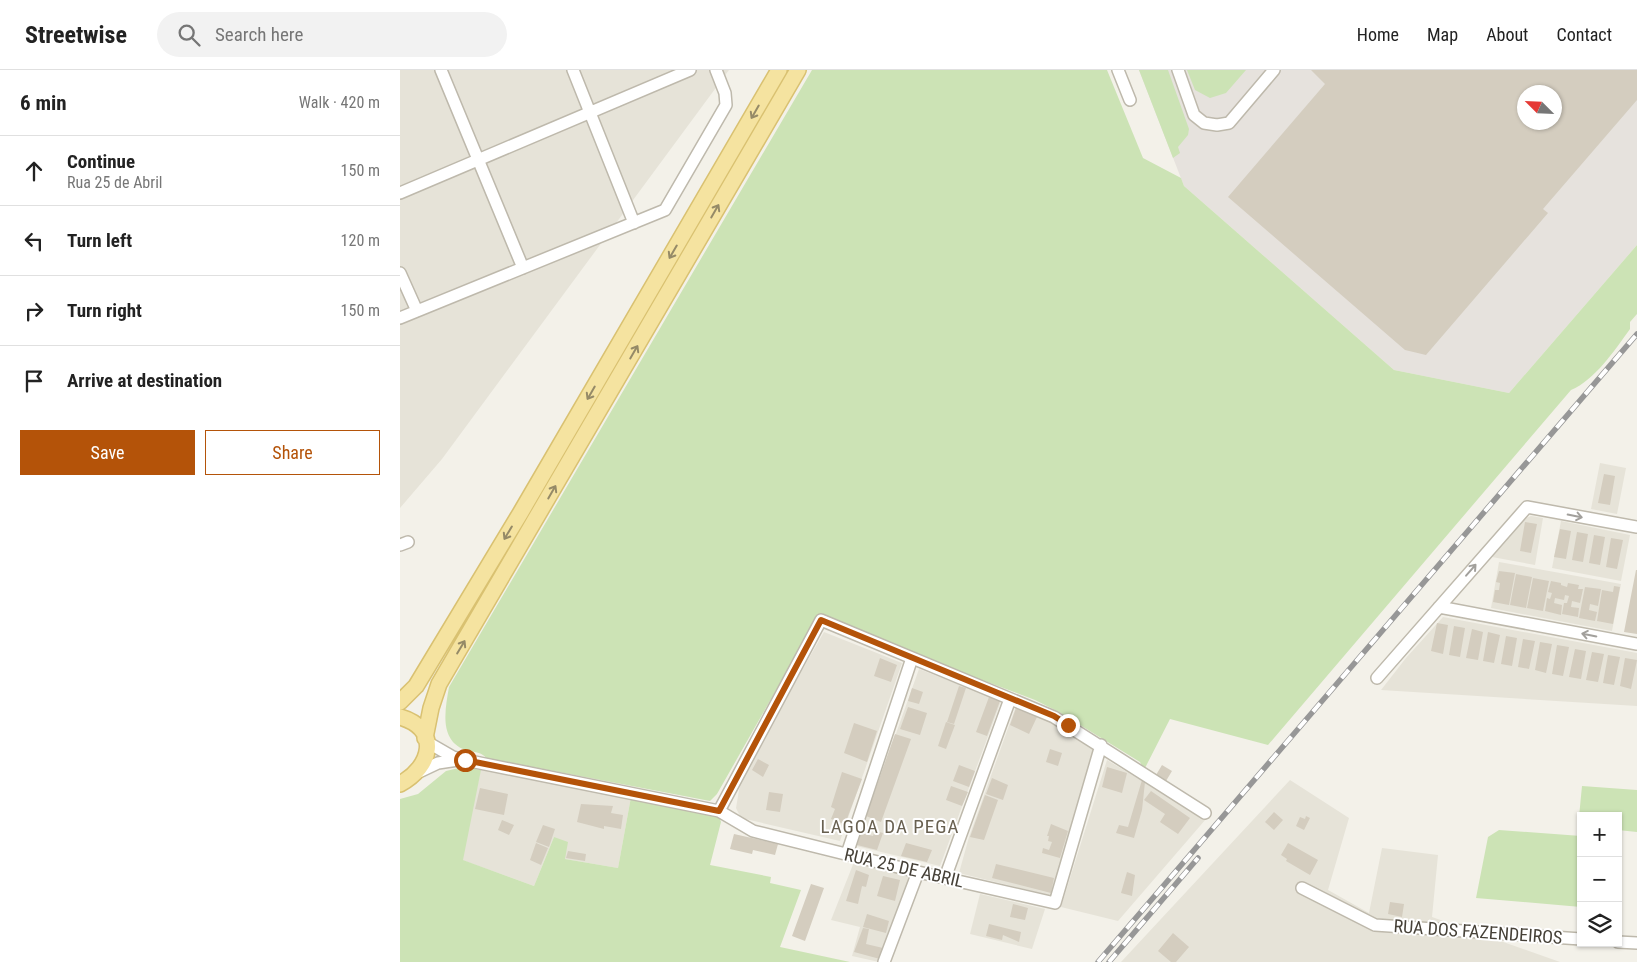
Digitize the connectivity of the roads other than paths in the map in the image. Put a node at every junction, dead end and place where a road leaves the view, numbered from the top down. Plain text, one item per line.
1 (441, 70) edge
2 (573, 70) edge
3 (690, 70) edge
4 (716, 70) edge
5 (779, 70) edge
6 (798, 70) edge
7 (1118, 70) edge
8 (1178, 70) edge
9 (1274, 70) edge
10 (1130, 100) dead end
11 (591, 113) junction
12 (480, 160) junction
13 (400, 193) edge
14 (634, 223) junction
15 (523, 268) junction
16 (400, 273) edge
17 (417, 312) junction
18 (400, 318) edge
19 (1637, 527) edge
20 (1439, 607) junction
21 (1637, 644) edge
22 (912, 658) junction
23 (1377, 678) dead end
24 (1010, 699) junction
25 (400, 702) edge
26 (400, 717) edge
27 (426, 740) junction
28 (1101, 745) junction
29 (465, 760) junction
30 (407, 779) edge
31 (719, 811) junction
32 (1205, 813) dead end
33 (846, 854) junction
34 (918, 872) junction
35 (945, 878) junction
36 (1302, 888) dead end
37 (1577, 939) edge
38 (1622, 942) edge
39 (1637, 943) edge
40 (884, 962) edge

1 - 12 street
2 - 11 street
3 - 11 street
4 - 14 street
5 -> 25 main road
27 -> 6 main road
7 - 10 street
8 - 9 street
11 - 12 street
11 - 14 street
12 - 13 street
12 - 15 street
14 - 15 street
15 - 17 street
16 - 17 street
17 - 18 street
20 -> 19 street
21 -> 20 street
20 - 23 street
22 - 24 street
22 - 31 street
22 - 33 street
24 - 28 street
24 - 35 street
26 - 27 main road
27 - 29 street
27 - 30 main road
28 - 32 street
28 - 35 street, RUA 25 DE ABRIL
29 - 30 street
29 - 31 street, RUA 25 DE ABRIL
31 - 33 street, RUA 25 DE ABRIL
33 - 34 street, RUA 25 DE ABRIL
34 - 35 street, RUA 25 DE ABRIL
34 - 40 street
36 - 37 street, RUA DOS FAZENDEIROS
38 - 39 street

